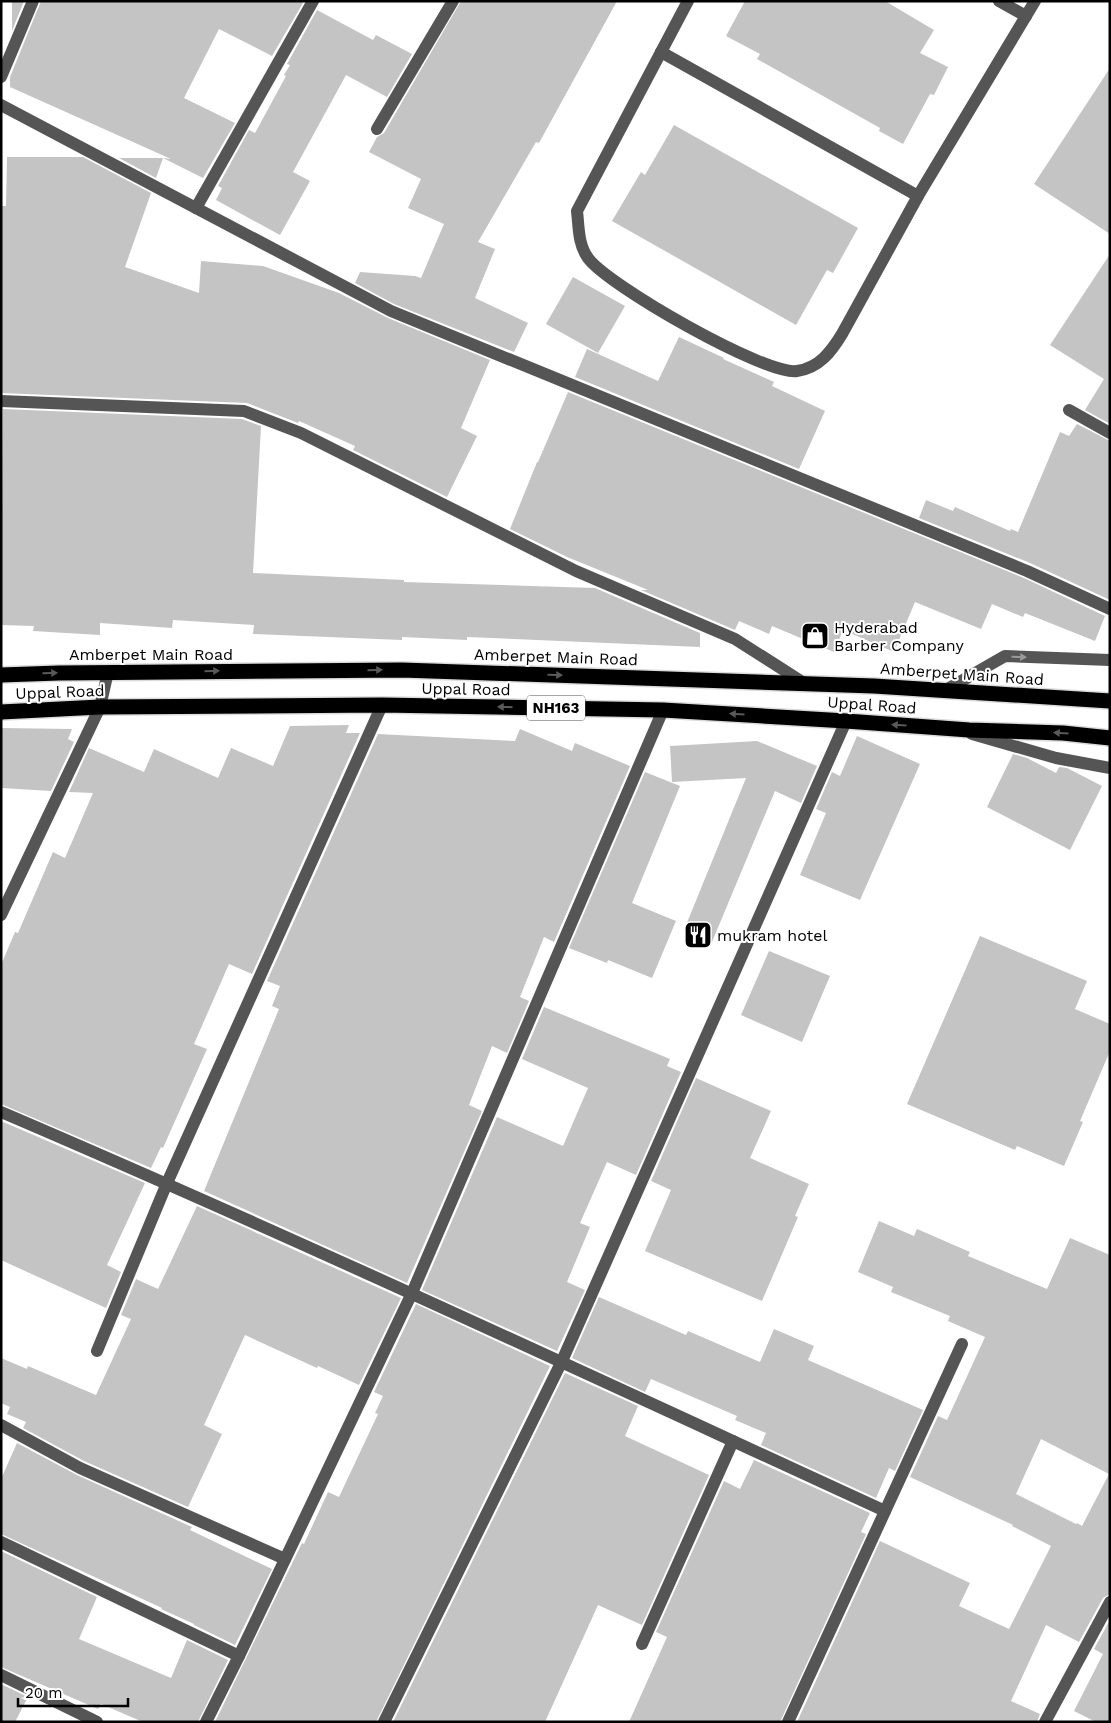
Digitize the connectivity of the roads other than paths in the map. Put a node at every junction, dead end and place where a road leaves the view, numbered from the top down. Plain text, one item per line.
1 (33, 1) edge
2 (313, 1) edge
3 (453, 1) edge
4 (688, 1) edge
5 (999, 1) edge
6 (1036, 1) edge
7 (1026, 16) junction
8 (661, 52) junction
9 (1, 77) edge
10 (1, 105) edge
11 (377, 128) dead end
12 (918, 196) junction
13 (196, 208) junction
14 (1, 401) edge
15 (1069, 410) dead end
16 (1110, 433) edge
17 (1110, 609) edge
18 (1110, 660) edge
19 (108, 672) junction
20 (1, 674) edge
21 (804, 684) junction
22 (944, 690) junction
23 (1110, 701) edge
24 (382, 705) junction
25 (100, 707) junction
26 (662, 710) junction
27 (1, 712) edge
28 (846, 720) junction
29 (956, 729) junction
30 (1110, 738) edge
31 (1110, 768) edge
32 (1, 915) edge
33 (1, 1112) edge
34 (167, 1183) junction
35 (412, 1293) junction
36 (962, 1344) dead end
37 (97, 1351) dead end
38 (562, 1361) junction
39 (1, 1425) edge
40 (733, 1442) junction
41 (885, 1511) junction
42 (1, 1542) edge
43 (285, 1559) junction
44 (1110, 1602) edge
45 (642, 1644) dead end
46 (239, 1656) junction
47 (1, 1675) edge
48 (97, 1722) edge
49 (206, 1722) edge
50 (384, 1722) edge
51 (788, 1722) edge
52 (1045, 1722) edge

1 - 9 street
2 - 13 street
3 - 11 street
4 - 8 street
5 - 7 street
6 - 7 street
7 - 12 street
8 - 12 street
8 - 12 street
10 - 13 street
13 - 17 street
14 - 21 street
15 - 16 street
22 -> 18 street
20 -> 19 highway, Amberpet Main Road / NH163
19 -> 21 highway, Amberpet Main Road / NH163
19 - 25 street
21 - 22 highway, Amberpet Main Road / NH163
22 - 23 highway, Amberpet Main Road / NH163
24 - 25 highway, Uppal Road / NH163
26 -> 24 highway, Uppal Road / NH163
24 - 34 street
25 - 27 highway, Uppal Road / NH163
25 - 32 street
28 -> 26 highway, Uppal Road / NH163
26 - 35 street
29 -> 28 highway, Uppal Road / NH163
28 - 38 street
30 -> 29 highway, Uppal Road / NH163
29 - 31 street
33 - 34 street
34 - 35 street
34 - 37 street
35 - 38 street
35 - 43 street
36 - 41 street
38 - 40 street
38 - 50 street
39 - 43 street
40 - 41 street
40 - 45 street
41 - 51 street
42 - 46 street
43 - 46 street
44 - 52 street
46 - 49 street
47 - 48 street

